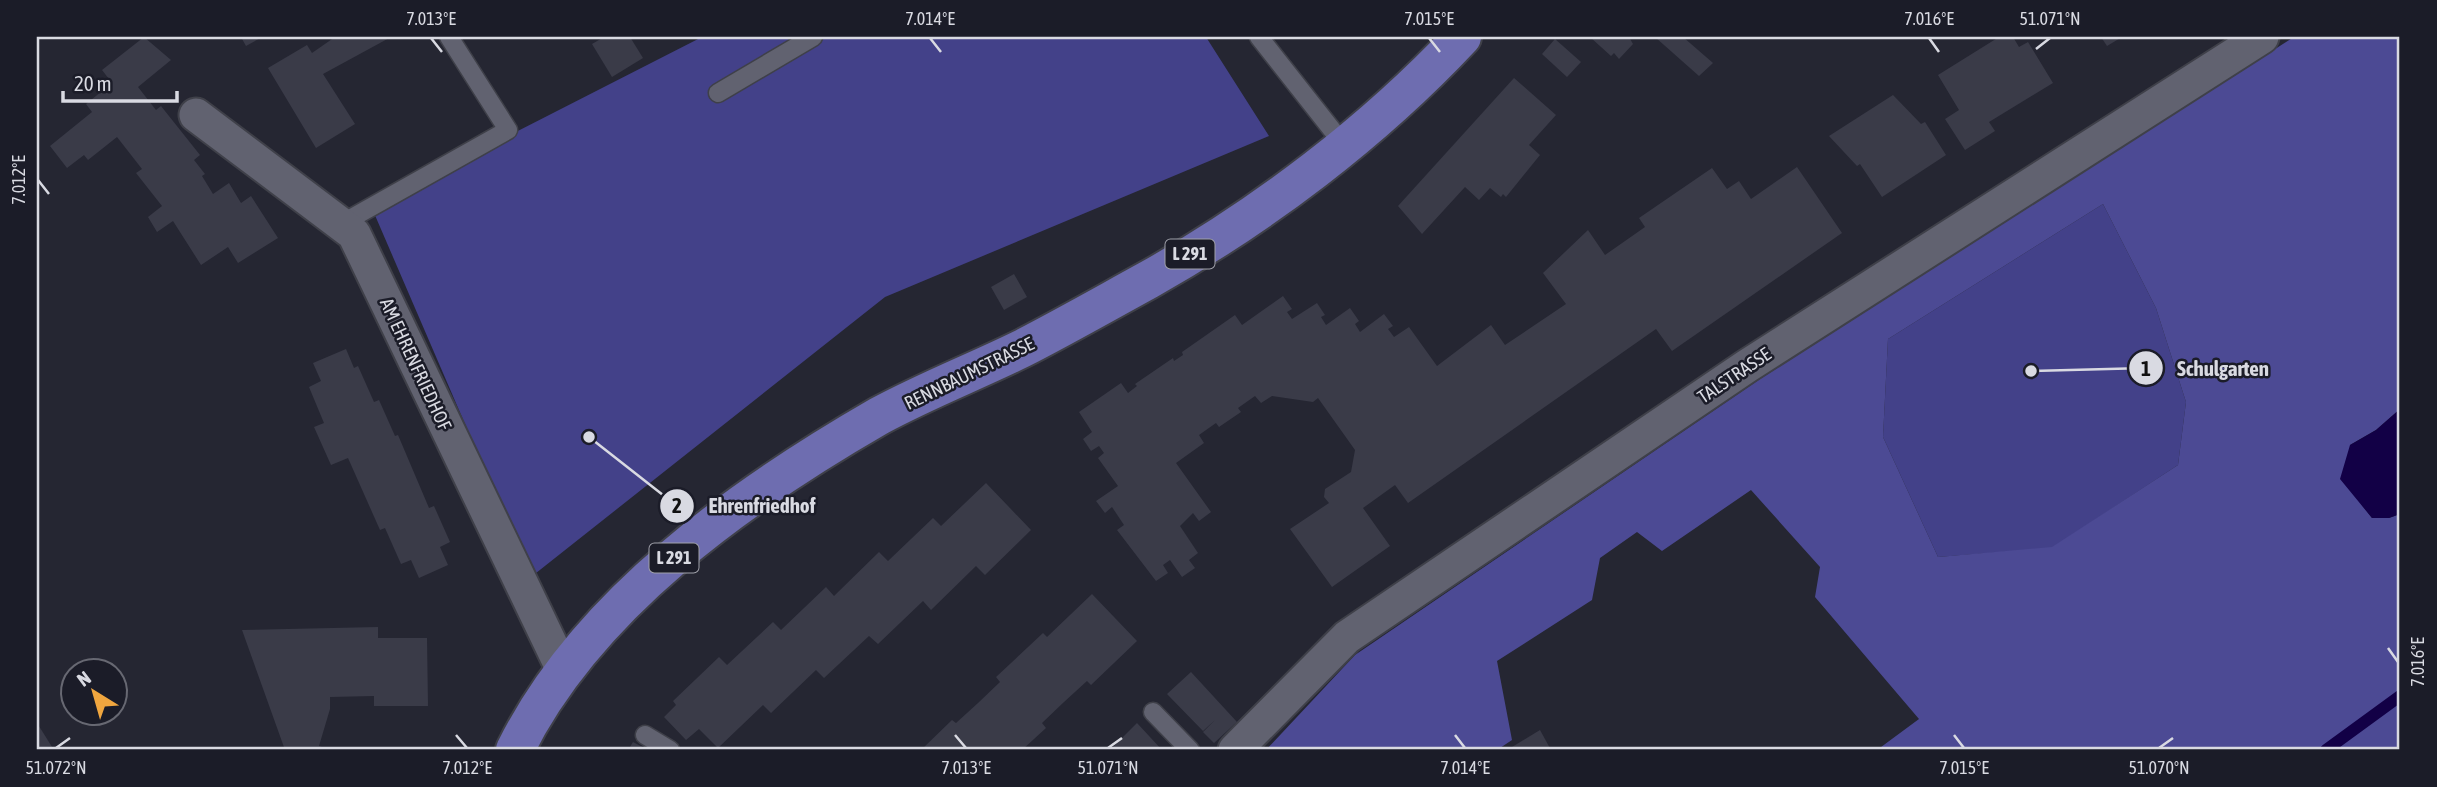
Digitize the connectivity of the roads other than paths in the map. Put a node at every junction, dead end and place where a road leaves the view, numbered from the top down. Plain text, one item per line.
1 (449, 37) edge
2 (813, 37) edge
3 (1259, 37) edge
4 (1462, 37) edge
5 (2262, 37) edge
6 (718, 93) dead end
7 (196, 116) dead end
8 (1344, 145) junction
9 (341, 225) junction
10 (564, 672) junction
11 (1153, 712) dead end
12 (645, 735) dead end
13 (515, 750) edge
14 (670, 750) edge
15 (1190, 750) edge
16 (1235, 750) edge

1 - 9 lane
2 - 6 lane
3 - 8 lane
4 - 8 main road, RENNBAUMSTRASSE / L 291
5 - 16 street, TALSTRASSE
7 - 9 street, AM EHRENFRIEDHOF
8 - 10 main road, RENNBAUMSTRASSE / L 291
9 - 10 street, AM EHRENFRIEDHOF
10 - 13 main road, RENNBAUMSTRASSE / L 291
11 - 15 lane
12 - 14 lane

